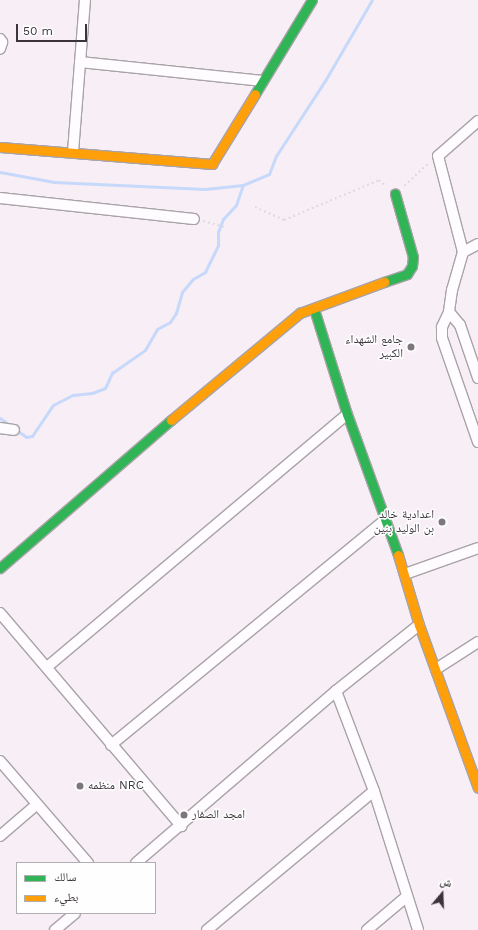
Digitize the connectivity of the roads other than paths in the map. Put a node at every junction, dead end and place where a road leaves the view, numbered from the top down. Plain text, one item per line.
1 (85, 0) edge
2 (312, 0) edge
3 (0, 39) edge
4 (0, 49) edge
5 (80, 62) junction
6 (263, 81) junction
7 (478, 121) edge
8 (0, 147) edge
9 (73, 152) junction
10 (395, 194) road end
11 (0, 198) edge
12 (194, 219) dead end
13 (478, 244) edge
14 (463, 252) junction
15 (314, 309) junction
16 (449, 312) junction
17 (478, 378) edge
18 (347, 414) junction
19 (0, 428) edge
20 (14, 430) dead end
21 (478, 442) edge
22 (386, 519) junction
23 (478, 548) edge
24 (0, 568) edge
25 (405, 574) junction
26 (0, 613) edge
27 (419, 625) junction
28 (478, 642) edge
29 (47, 667) junction
30 (436, 669) junction
31 (336, 690) junction
32 (111, 746) junction
33 (0, 761) edge
34 (478, 788) edge
35 (374, 791) junction
36 (36, 804) junction
37 (181, 826) junction
38 (0, 836) edge
39 (87, 862) edge
40 (137, 862) edge
41 (406, 897) junction
42 (74, 914) edge
43 (55, 930) edge
44 (208, 930) edge
45 (368, 930) edge
46 (418, 930) edge

1 - 5 street
2 - 6 street
3 - 4 street
5 - 6 street
5 - 9 street
6 - 9 street
7 - 14 street
8 - 9 street
10 - 15 street
11 - 12 street
13 - 14 street
14 - 16 street
15 - 18 street
15 - 24 street
16 - 17 street
16 - 21 street
18 - 22 street
18 - 29 street
19 - 20 street
22 - 25 street
22 - 32 street
23 - 25 street
25 - 27 street
26 - 29 street
27 - 30 street
27 - 31 street
28 - 30 street
29 - 32 street
30 - 34 street
31 - 35 street
31 - 37 street
32 - 37 street
33 - 36 street
35 - 41 street
35 - 44 street
36 - 38 street
36 - 39 street
37 - 40 street
41 - 45 street
41 - 46 street
42 - 43 street

